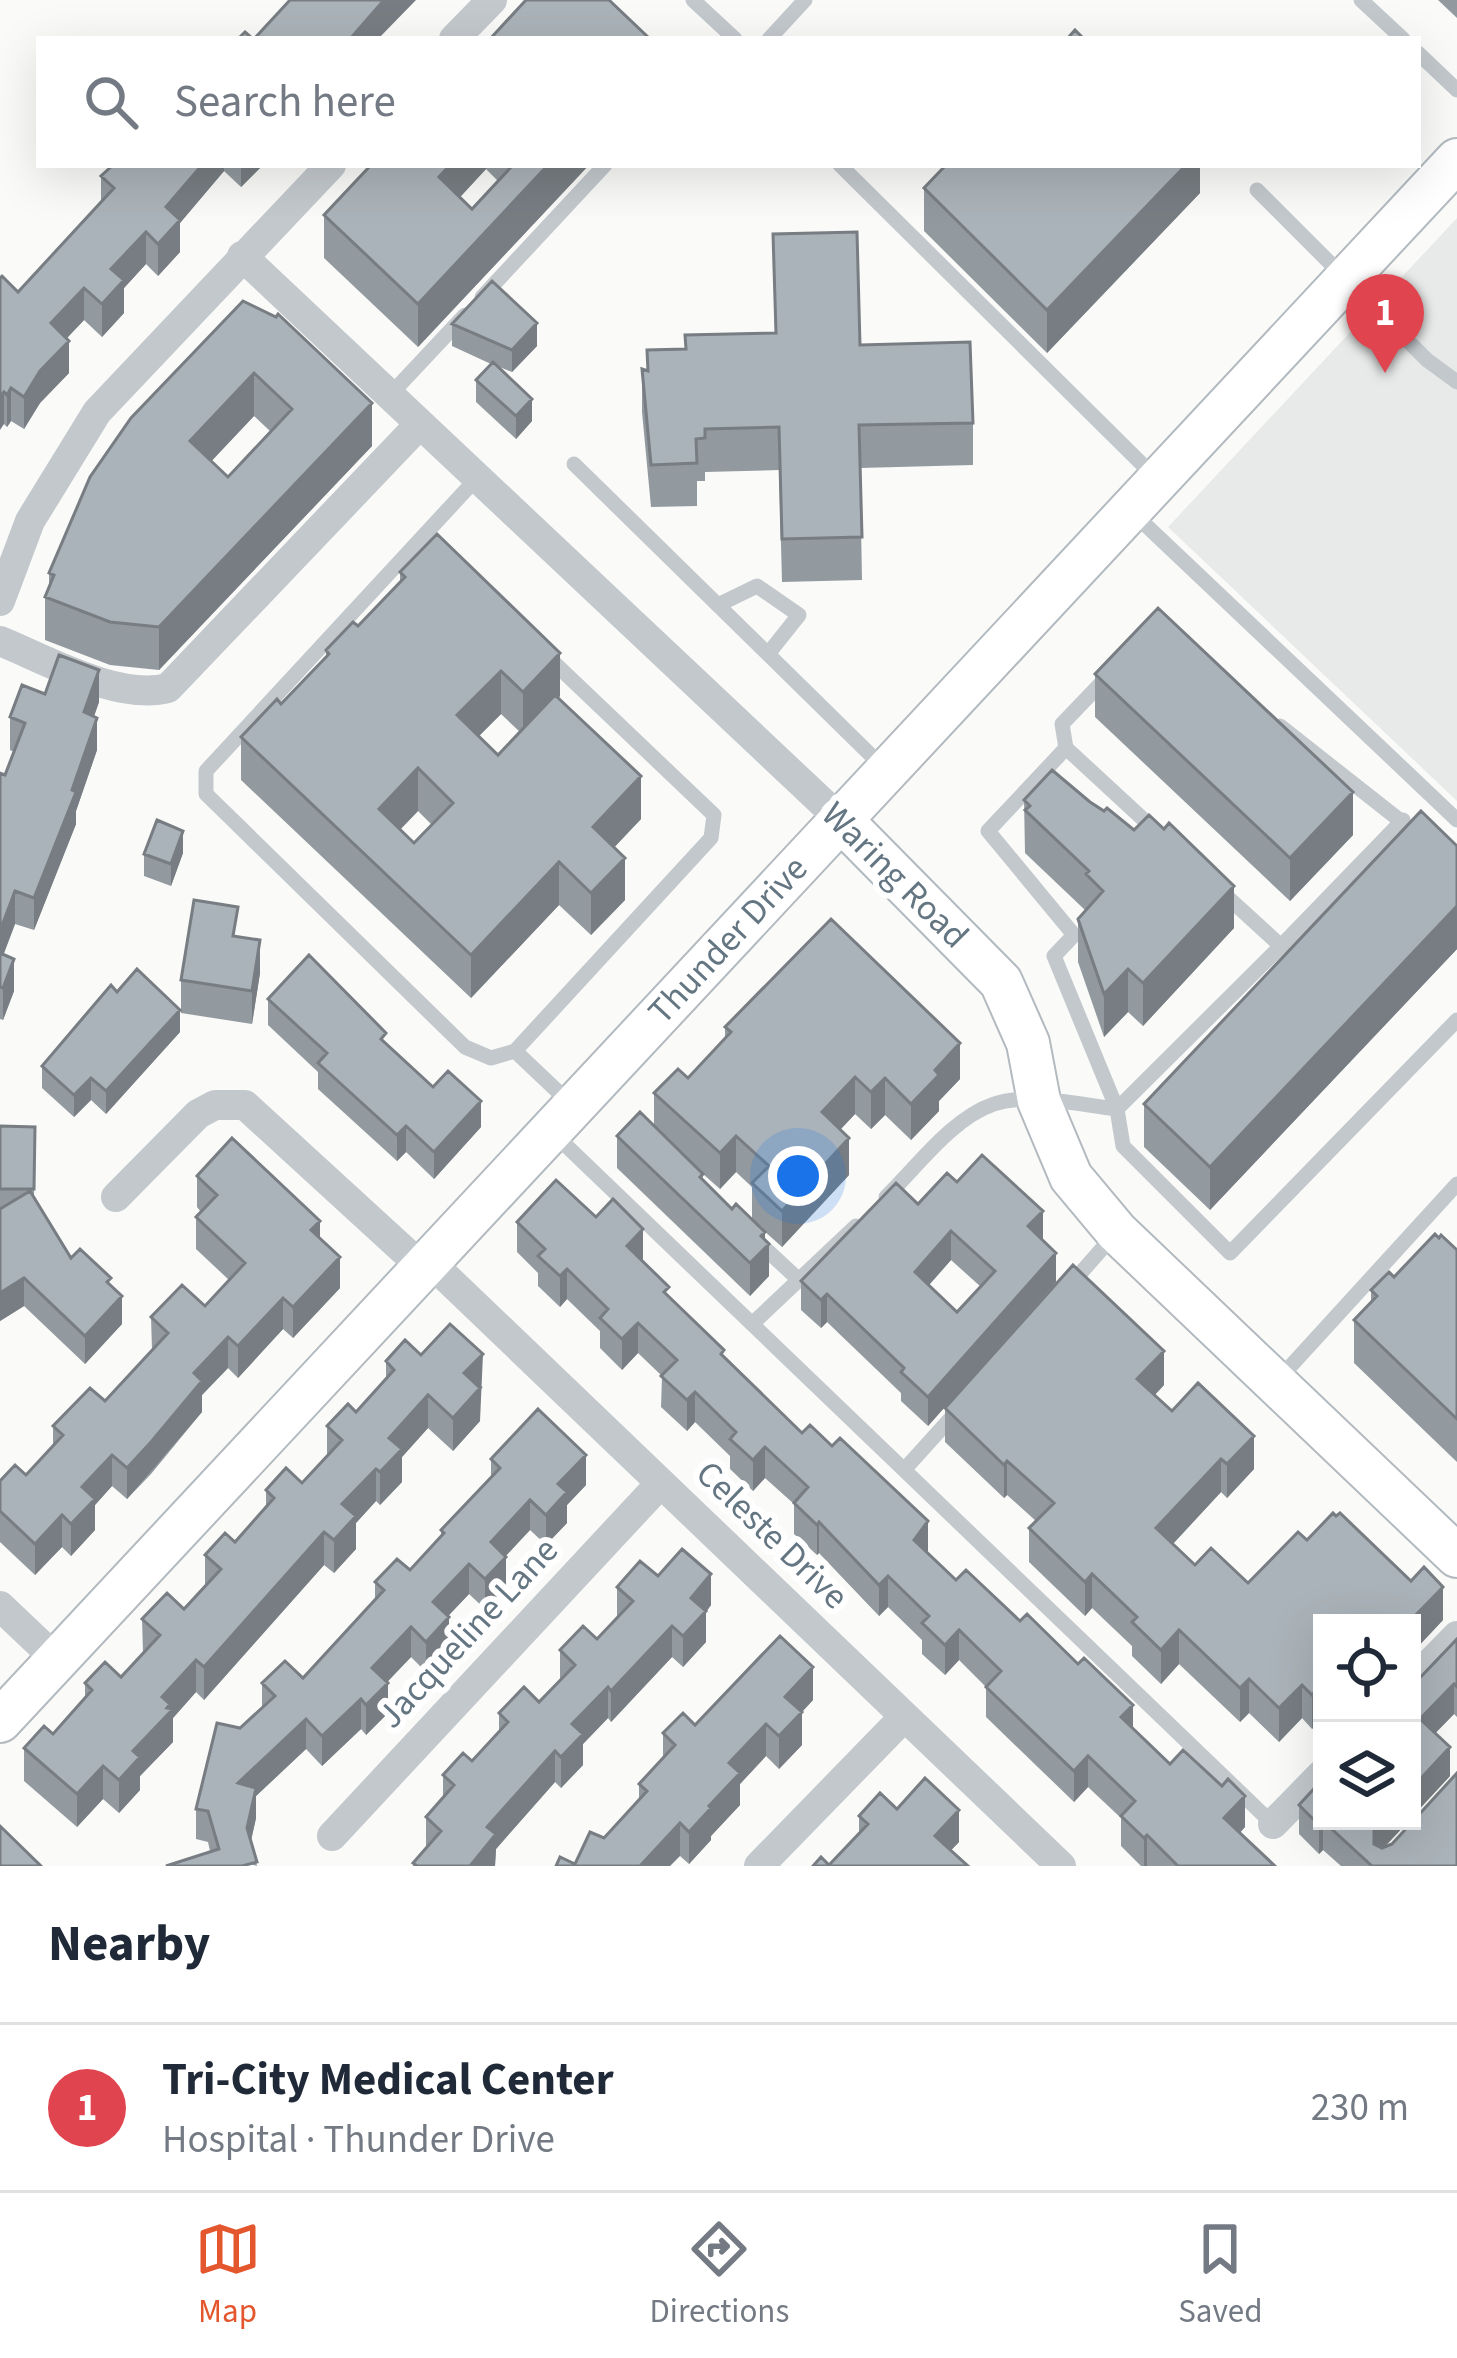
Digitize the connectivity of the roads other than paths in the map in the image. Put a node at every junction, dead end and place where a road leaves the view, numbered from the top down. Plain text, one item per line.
1 (492, 0) edge
2 (693, 0) edge
3 (805, 0) edge
4 (1361, 0) edge
5 (457, 36) edge
6 (732, 36) edge
7 (772, 36) edge
8 (1400, 36) edge
9 (1421, 56) edge
10 (1457, 90) edge
11 (1457, 160) edge
12 (328, 168) edge
13 (602, 168) edge
14 (843, 168) edge
15 (1257, 190) dead end
16 (242, 256) junction
17 (1344, 279) junction
18 (1457, 382) edge
19 (389, 396) junction
20 (420, 424) junction
21 (574, 464) dead end
22 (477, 478) junction
23 (1143, 494) junction
24 (423, 538) junction
25 (440, 555) edge
26 (0, 601) edge
27 (718, 605) junction
28 (526, 636) edge
29 (0, 641) edge
30 (768, 654) junction
31 (1128, 656) edge
32 (1270, 718) edge
33 (1066, 748) junction
34 (886, 770) junction
35 (841, 819) junction
36 (1403, 820) junction
37 (1457, 820) edge
38 (1165, 839) edge
39 (1430, 846) edge
40 (1214, 885) edge
41 (1281, 946) junction
42 (1457, 1020) edge
43 (514, 1051) junction
44 (1039, 1101) junction
45 (1117, 1109) junction
46 (562, 1118) junction
47 (1457, 1184) edge
48 (116, 1198) dead end
49 (877, 1206) edge
50 (861, 1220) edge
51 (1117, 1232) junction
52 (749, 1234) edge
53 (426, 1264) junction
54 (799, 1280) junction
55 (1065, 1291) edge
56 (752, 1324) junction
57 (1275, 1383) junction
58 (977, 1389) edge
59 (904, 1470) junction
60 (662, 1483) junction
61 (1457, 1556) edge
62 (0, 1606) edge
63 (1457, 1636) edge
64 (57, 1660) junction
65 (1421, 1673) edge
66 (904, 1717) junction
67 (0, 1720) edge
68 (1313, 1783) edge
69 (1273, 1824) joint
70 (332, 1836) dead end
71 (759, 1866) edge
72 (1061, 1866) edge

1 - 5 street
2 - 6 lane
3 - 7 lane
4 - 8 lane
9 - 10 lane
11 - 17 street, Thunder Drive
12 - 16 street
13 - 19 lane
14 - 23 lane
15 - 17 lane
16 - 19 street, Waring Road
16 - 26 street
17 - 18 lane
17 - 23 street, Thunder Drive
19 - 20 street, Waring Road
20 - 22 street, Waring Road
20 - 29 street
21 - 27 lane
22 - 24 lane
22 - 35 street, Waring Road
23 - 34 street, Thunder Drive
23 - 37 lane
24 - 25 lane
24 - 43 lane
27 - 30 lane
27 - 30 lane
28 - 43 lane
30 - 34 lane
31 - 33 lane
32 - 36 lane
33 - 38 lane
33 - 45 lane
34 - 35 street, Thunder Drive
35 - 44 street, Waring Road
35 - 46 street, Thunder Drive
36 - 39 lane
36 - 41 lane
40 - 41 lane
41 - 45 lane
42 - 45 lane
43 - 46 lane
44 - 45 lane
44 - 49 lane
44 - 51 street, Waring Road
46 - 53 street, Thunder Drive
46 - 56 lane
47 - 57 lane
48 - 53 street, Celeste Drive
50 - 54 lane
51 - 55 lane
51 - 57 street, Waring Road
52 - 54 lane
53 - 60 street, Celeste Drive
53 - 64 street, Thunder Drive
54 - 56 lane
56 - 59 lane
57 - 61 street, Waring Road
58 - 59 lane
59 - 69 lane
60 - 66 street, Celeste Drive
60 - 70 street, Jacqueline Lane
62 - 64 street
63 - 65 street
64 - 67 street, Thunder Drive
66 - 71 street
66 - 72 street, Celeste Drive
68 - 69 street

